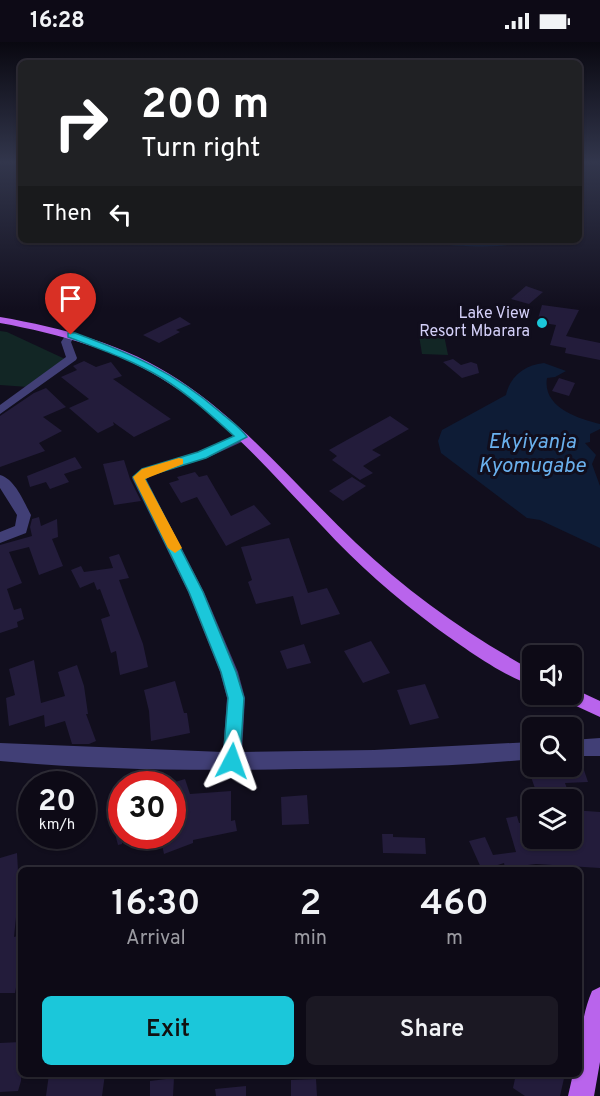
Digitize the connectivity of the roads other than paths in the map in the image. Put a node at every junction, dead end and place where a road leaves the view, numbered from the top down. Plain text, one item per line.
1 (0, 320) edge
2 (71, 335) junction
3 (0, 410) edge
4 (242, 437) junction
5 (0, 479) edge
6 (0, 538) edge
7 (522, 673) edge
8 (582, 701) edge
9 (600, 709) edge
10 (600, 747) edge
11 (582, 748) edge
12 (0, 752) edge
13 (522, 752) edge
14 (232, 761) junction
15 (600, 999) edge
16 (581, 1096) edge

1 - 2 main road
2 - 3 street
2 - 4 main road
4 - 7 main road
4 - 14 street
5 - 6 street
8 - 9 main road
10 - 11 street
12 - 14 street
13 - 14 street
15 - 16 main road

